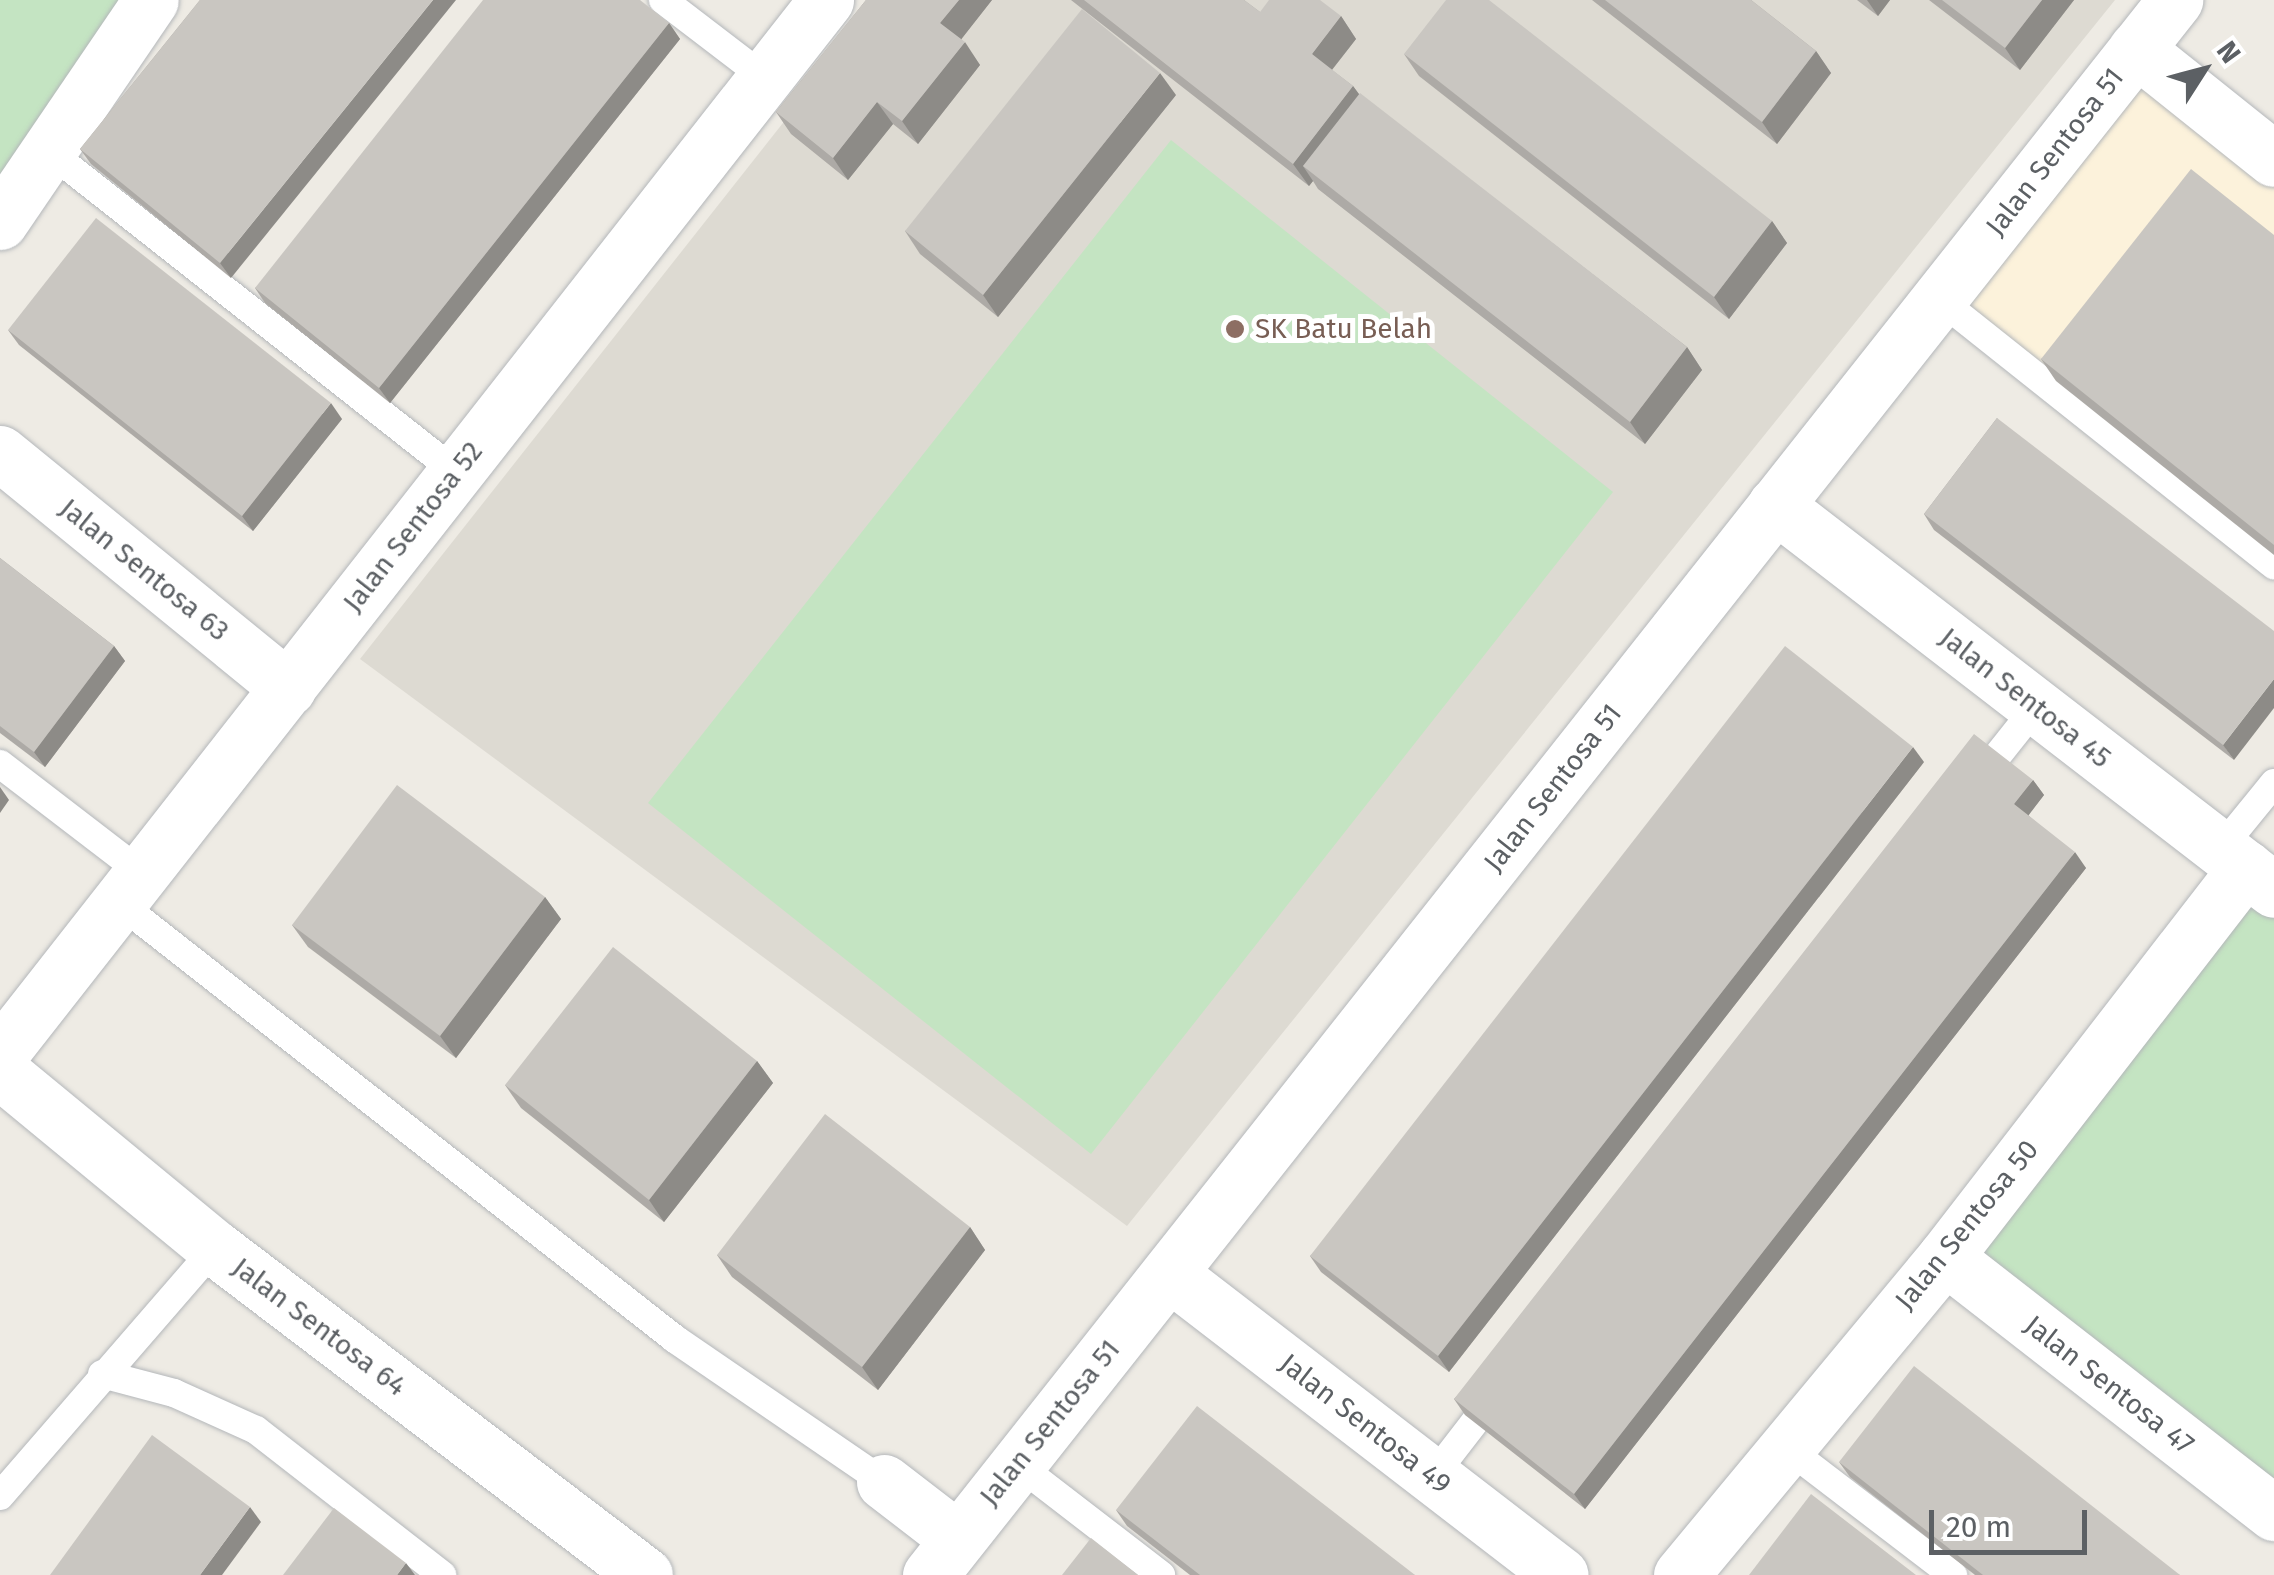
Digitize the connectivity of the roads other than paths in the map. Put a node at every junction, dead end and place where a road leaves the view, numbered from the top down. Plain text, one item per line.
1 (151, 0) edge
2 (663, 0) edge
3 (826, 0) edge
4 (2175, 0) edge
5 (2136, 50) junction
6 (765, 78) junction
7 (51, 152) junction
8 (2274, 158) edge
9 (0, 222) edge
10 (284, 290) edge
11 (1939, 298) junction
12 (260, 321) junction
13 (0, 453) edge
14 (456, 472) junction
15 (1775, 506) junction
16 (2274, 564) edge
17 (288, 688) junction
18 (2036, 707) junction
19 (0, 764) edge
20 (2274, 783) edge
21 (1962, 801) edge
22 (2247, 869) edge
23 (130, 888) junction
24 (0, 1054) edge
25 (0, 1071) edge
26 (215, 1248) junction
27 (1944, 1257) junction
28 (1170, 1274) junction
29 (1519, 1366) edge
30 (102, 1374) junction
31 (1784, 1446) junction
32 (1017, 1464) junction
33 (1432, 1476) junction
34 (884, 1482) joint
35 (0, 1496) edge
36 (2274, 1513) edge
37 (944, 1557) edge
38 (442, 1575) edge
39 (644, 1575) edge
40 (1161, 1575) edge
41 (1560, 1575) edge
42 (1681, 1575) edge
43 (1953, 1575) edge

1 - 7 street
2 - 6 lane
3 - 6 street, Jalan Sentosa 52
4 - 5 street, Jalan Sentosa 51
5 - 8 street
5 - 11 street, Jalan Sentosa 51
6 - 14 street, Jalan Sentosa 52
7 - 9 street
7 - 12 lane
10 - 12 lane
11 - 15 street, Jalan Sentosa 51
11 - 16 lane
12 - 14 lane
13 - 17 street, Jalan Sentosa 63
14 - 17 street, Jalan Sentosa 52
15 - 18 street, Jalan Sentosa 45
15 - 28 street, Jalan Sentosa 51
17 - 23 street, Jalan Sentosa 52
18 - 21 lane
18 - 22 street, Jalan Sentosa 45
19 - 23 lane
20 - 22 lane
22 - 27 street, Jalan Sentosa 50
23 - 24 street, Jalan Sentosa 52
23 - 34 lane
25 - 26 street, Jalan Sentosa 64
26 - 30 lane
26 - 39 street, Jalan Sentosa 64
27 - 31 street, Jalan Sentosa 50
27 - 36 street, Jalan Sentosa 47
28 - 32 street, Jalan Sentosa 51
28 - 33 street, Jalan Sentosa 49
29 - 33 lane
30 - 35 lane
30 - 38 lane
31 - 42 street, Jalan Sentosa 50
31 - 43 lane
32 - 37 street, Jalan Sentosa 51
32 - 40 lane
33 - 41 street, Jalan Sentosa 49
34 - 37 street

